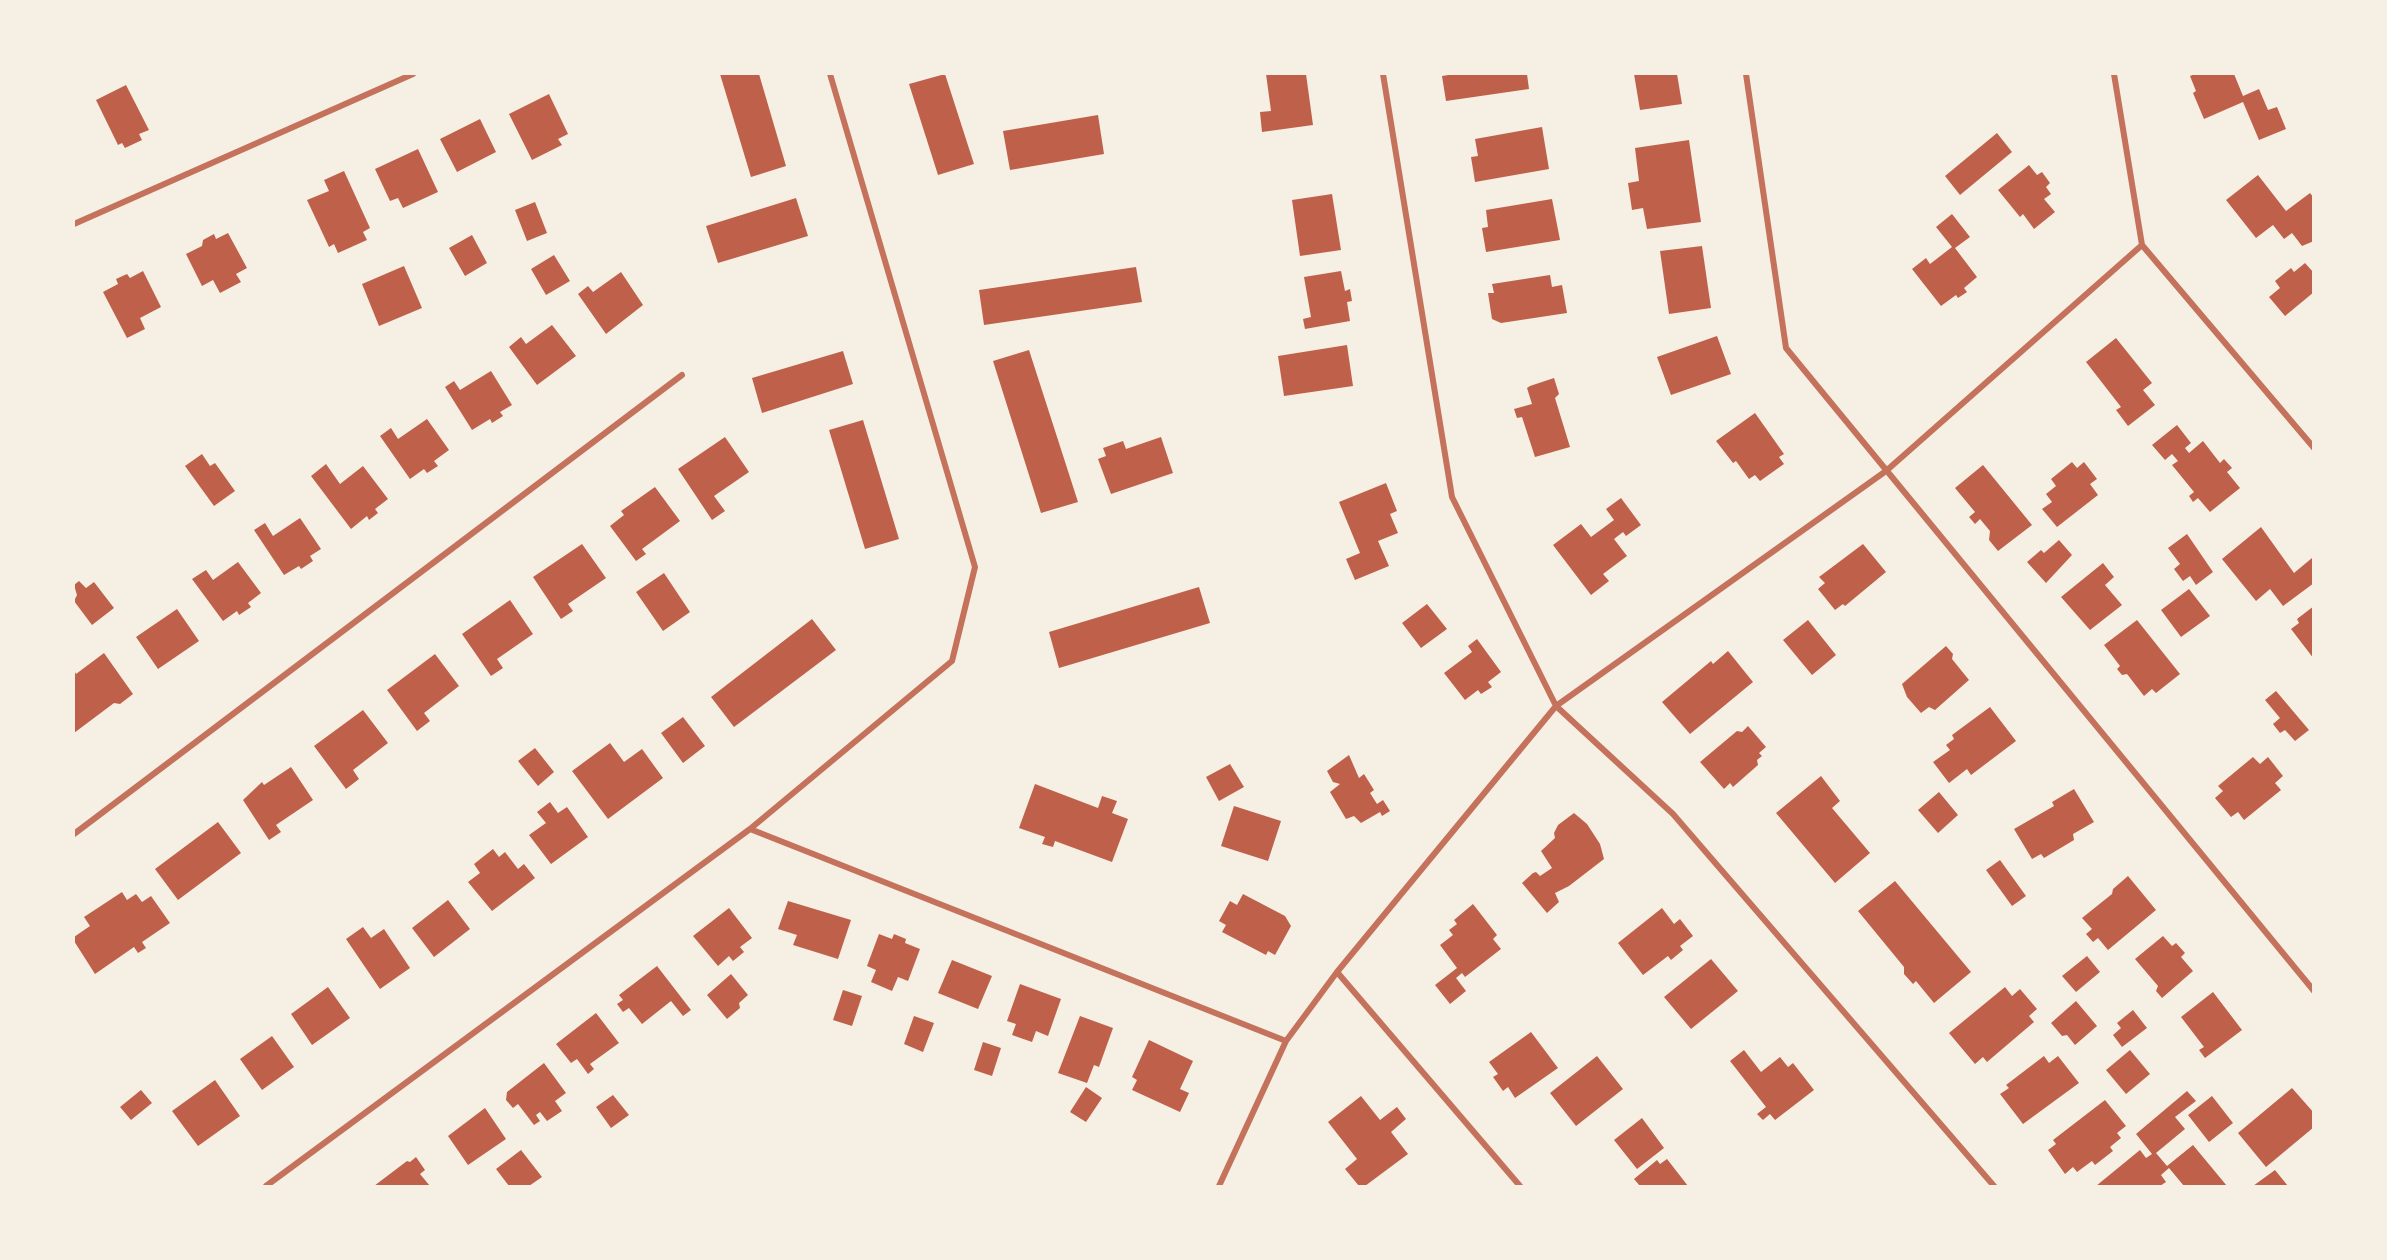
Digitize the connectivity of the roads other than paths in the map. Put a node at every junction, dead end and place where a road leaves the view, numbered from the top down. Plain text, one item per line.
1 (413, 74) edge
2 (830, 74) edge
3 (1383, 74) edge
4 (1746, 74) edge
5 (2114, 74) edge
6 (74, 224) edge
7 (2142, 245) junction
8 (682, 375) dead end
9 (2313, 448) edge
10 (1886, 471) junction
11 (1556, 706) junction
12 (750, 829) junction
13 (74, 834) edge
14 (1337, 972) junction
15 (2313, 991) edge
16 (1286, 1041) junction
17 (266, 1186) edge
18 (1219, 1186) edge
19 (1520, 1186) edge
20 (1995, 1186) edge

1 - 6 street
2 - 12 street
3 - 11 street
4 - 10 street
5 - 7 street
7 - 9 street
7 - 10 street
8 - 13 street
10 - 11 street
10 - 15 street
11 - 14 street
11 - 20 street
12 - 16 street
12 - 17 street
14 - 16 street
14 - 19 street
16 - 18 street

